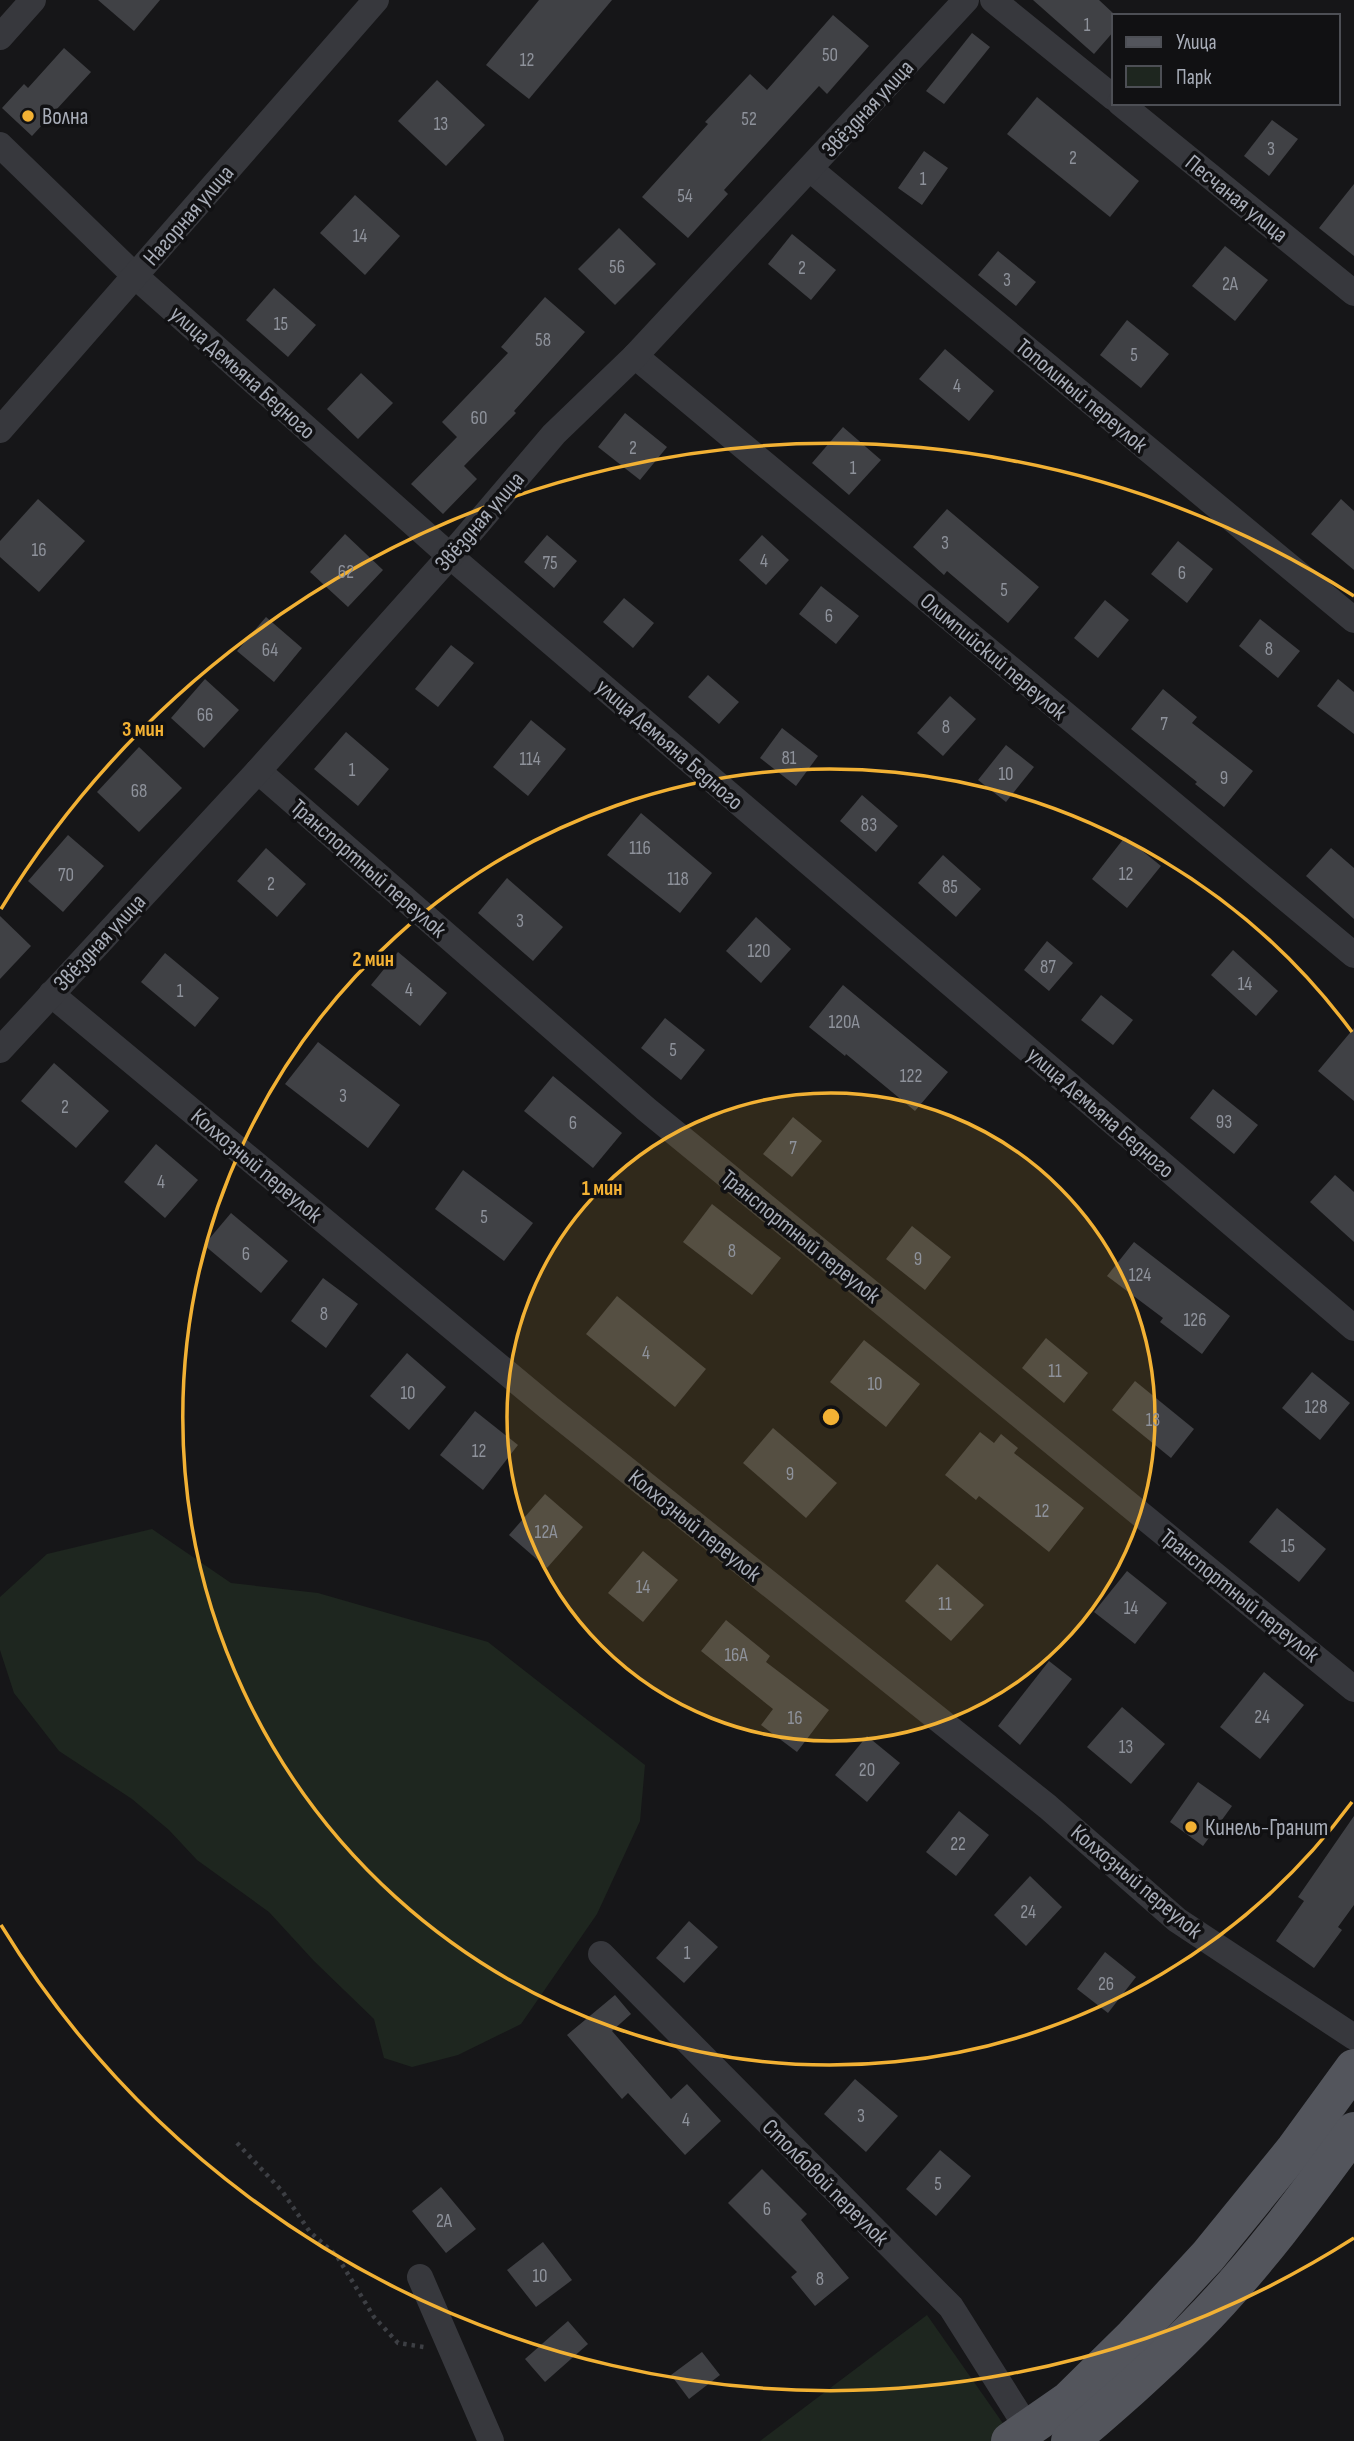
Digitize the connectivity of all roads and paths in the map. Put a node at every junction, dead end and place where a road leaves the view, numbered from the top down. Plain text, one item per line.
1 (33, 0) edge
2 (376, 0) edge
3 (966, 0) edge
4 (993, 0) edge
5 (0, 37) edge
6 (1112, 97) edge
7 (1122, 105) edge
8 (0, 145) edge
9 (810, 169) junction
10 (134, 275) junction
11 (1354, 293) edge
12 (635, 356) junction
13 (0, 430) edge
14 (450, 556) junction
15 (1354, 620) edge
16 (258, 771) junction
17 (1354, 955) edge
18 (51, 994) junction
19 (0, 1050) edge
20 (1354, 1328) edge
21 (1354, 1689) edge
22 (601, 1954) dead end
23 (1354, 2037) edge
24 (1354, 2068) edge
25 (1354, 2131) edge
26 (237, 2143) dead end
27 (420, 2277) dead end
28 (452, 2353) junction
29 (1019, 2435) edge
30 (491, 2441) edge
31 (1070, 2441) edge

1 - 5 street
2 - 10 street, Нагорная улица
3 - 9 street, Звёздная улица
4 - 6 street
7 - 11 street, Песчаная улица
8 - 10 street, улица Демьяна Бедного
9 - 12 street, Звёздная улица
9 - 15 street, Тополиный переулок
10 - 13 street, Нагорная улица
10 - 14 street, улица Демьяна Бедного
12 - 14 street, Звёздная улица
12 - 17 street, Олимпийский переулок
14 - 16 street, Звёздная улица
14 - 20 street, улица Демьяна Бедного
16 - 18 street, Звёздная улица
16 - 21 street, Транспортный переулок
18 - 19 street, Звёздная улица
18 - 23 street, Колхозный переулок
22 - 29 street, Столбовой переулок
24 - 29 main road
25 - 31 main road
26 - 28 path
27 - 28 street
28 - 30 street

